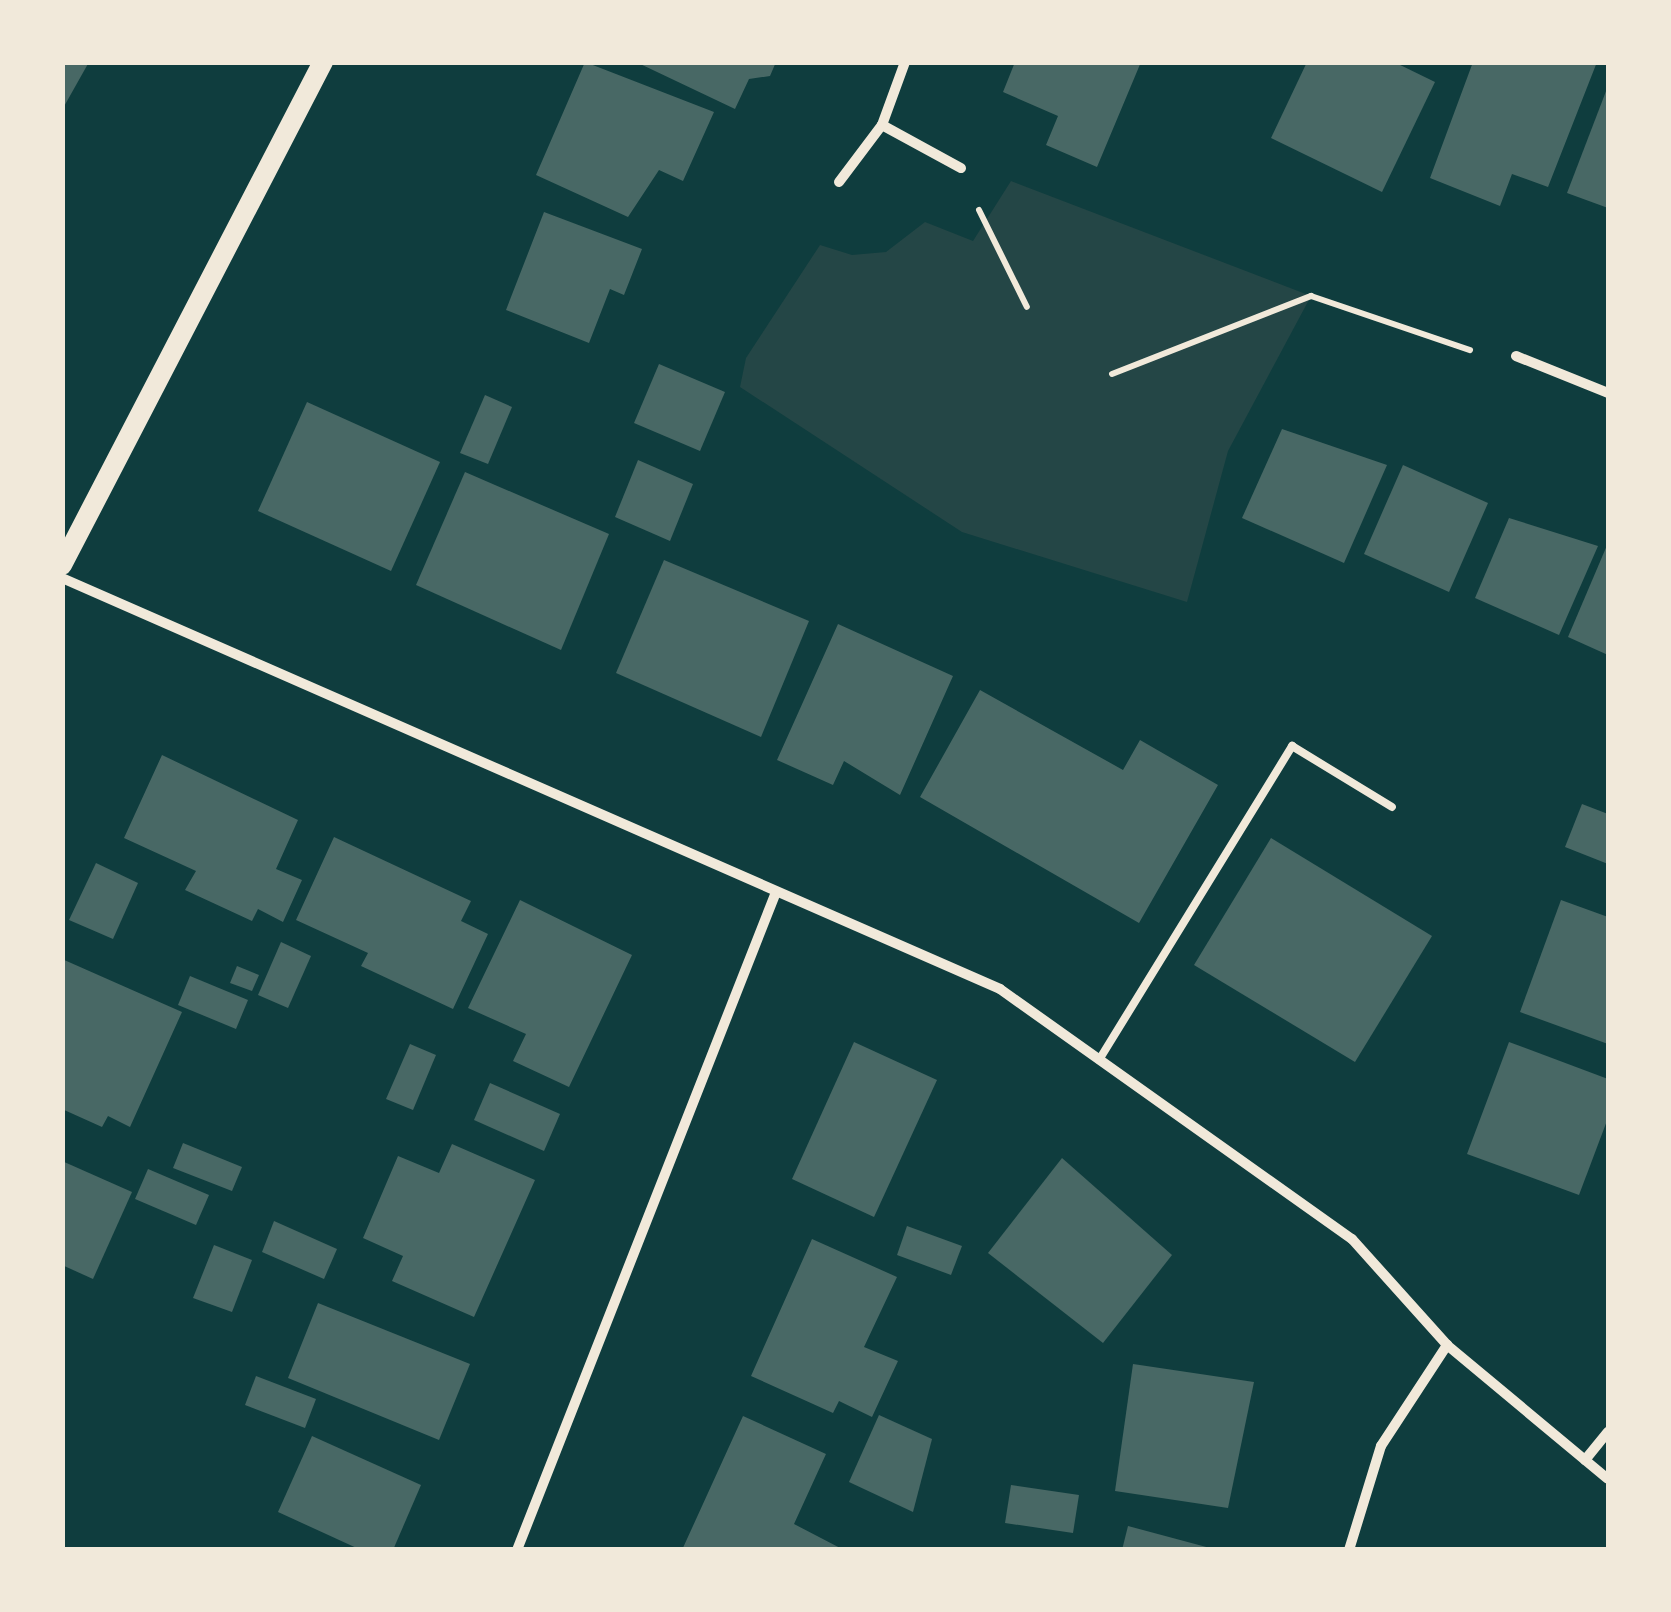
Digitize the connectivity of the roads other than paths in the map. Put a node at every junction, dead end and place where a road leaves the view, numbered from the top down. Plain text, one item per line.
1 (322, 62) edge
2 (905, 62) edge
3 (882, 124) junction
4 (961, 168) road end
5 (839, 182) dead end
6 (1516, 356) road end
7 (1608, 393) edge
8 (62, 565) edge
9 (62, 578) edge
10 (1392, 807) dead end
11 (776, 892) junction
12 (1100, 1060) junction
13 (1447, 1345) junction
14 (1608, 1432) edge
15 (1585, 1460) junction
16 (1608, 1478) edge
17 (516, 1550) edge
18 (1349, 1550) edge

1 - 8 main road
2 - 3 street
3 - 4 street
3 - 5 street
6 - 7 street
9 - 11 street
10 - 12 lane
11 - 12 street
11 - 17 street
12 - 13 street
13 - 15 street
13 - 18 street
14 - 15 street
15 - 16 street

